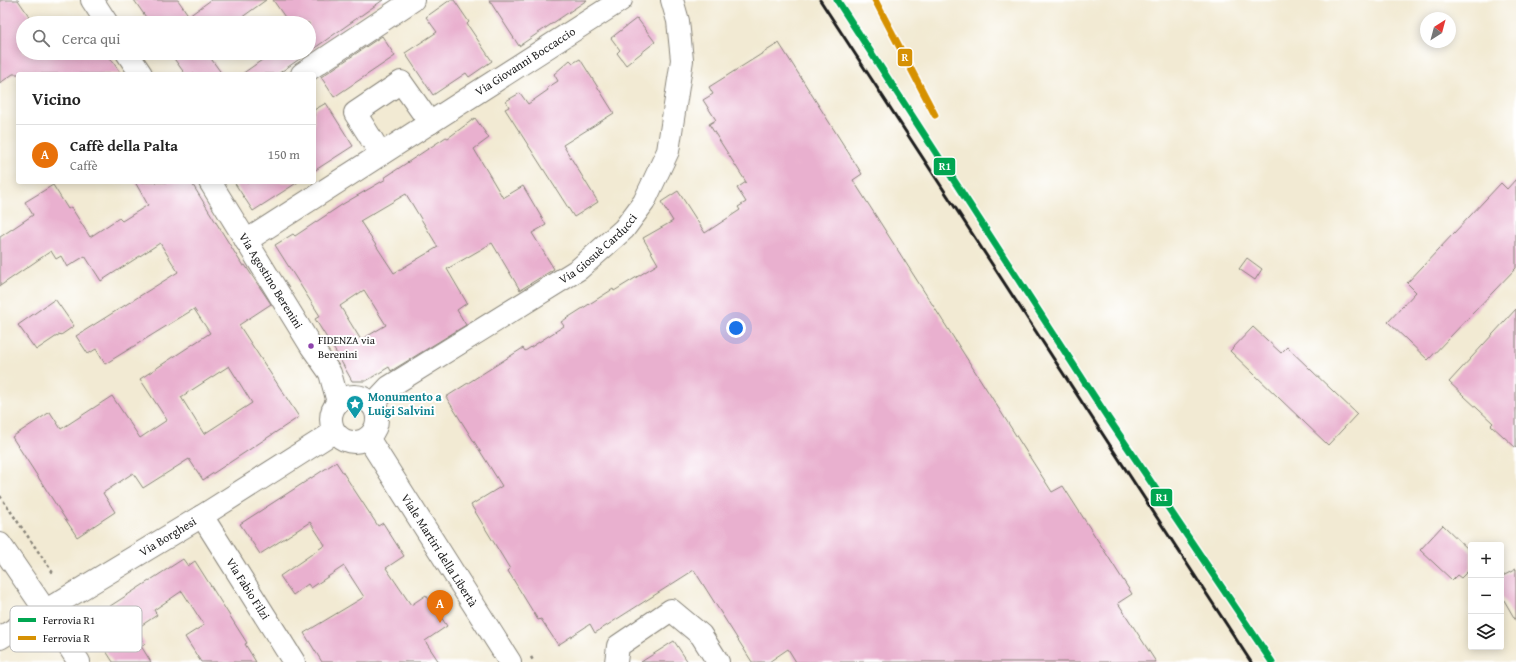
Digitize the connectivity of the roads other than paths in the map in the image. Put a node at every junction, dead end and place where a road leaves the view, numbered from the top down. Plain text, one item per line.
1 (92, 0) edge
2 (413, 0) edge
3 (622, 0) edge
4 (672, 0) edge
5 (102, 16) edge
6 (132, 60) edge
7 (140, 72) edge
8 (305, 72) edge
9 (430, 123) junction
10 (381, 154) junction
11 (211, 184) edge
12 (246, 241) junction
13 (338, 402) junction
14 (372, 405) junction
15 (334, 432) junction
16 (368, 438) junction
17 (202, 516) junction
18 (0, 544) edge
19 (42, 606) edge
20 (52, 606) edge
21 (10, 632) edge
22 (0, 638) edge
23 (72, 652) edge
24 (79, 662) edge
25 (294, 662) edge
26 (510, 662) edge
27 (616, 662) edge
28 (718, 662) edge

1 - 5 street
2 - 8 street
3 - 9 street, Via Giovanni Boccaccio
4 - 14 street, Via Giosuè Carducci
6 - 7 street
9 - 10 street, Via Giovanni Boccaccio
9 - 10 street
10 - 12 street, Via Giovanni Boccaccio
11 - 12 street, Via Agostino Berenini
12 - 13 street, Via Agostino Berenini
13 - 14 street
13 - 15 street
14 - 16 street
15 - 16 street
15 - 17 street, Via Borghesi
16 - 26 street, Viale Martiri della Libertà
17 - 20 street, Via Borghesi
17 - 25 street, Via Fabio Filzi
18 - 19 street
21 - 22 street, Via Borghesi
23 - 24 street
27 - 28 street

